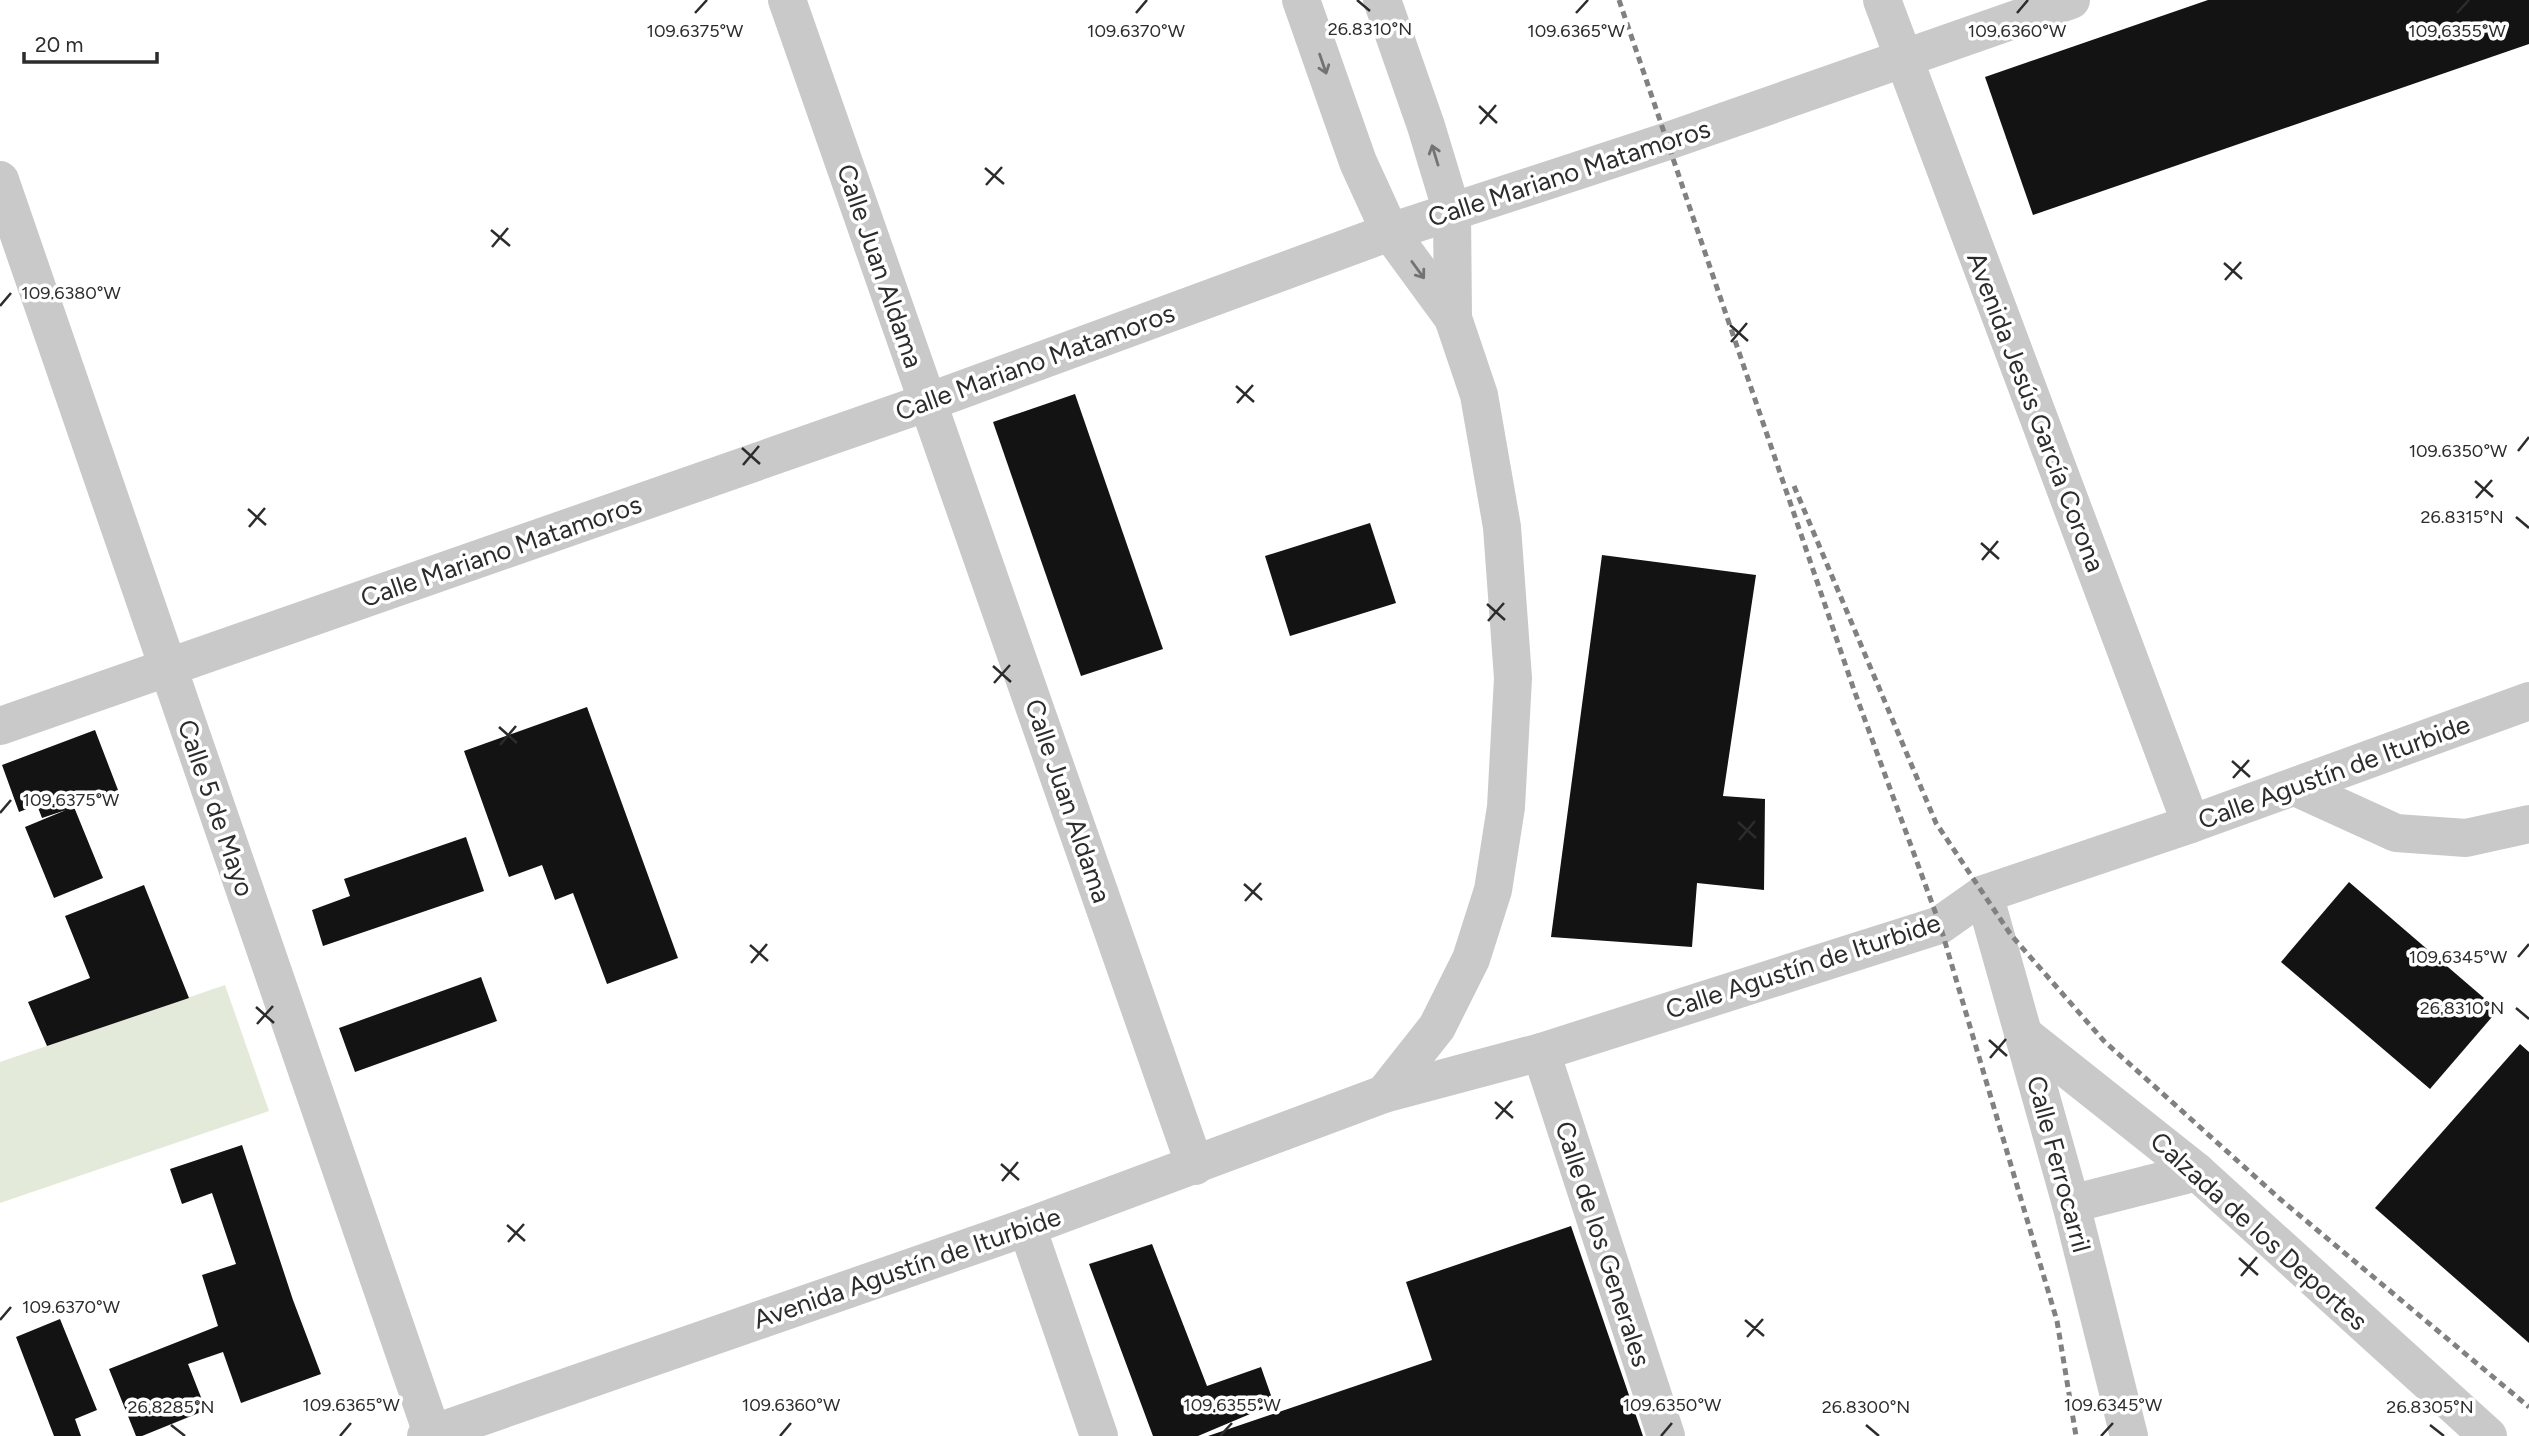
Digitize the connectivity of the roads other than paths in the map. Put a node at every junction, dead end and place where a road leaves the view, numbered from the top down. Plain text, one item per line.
1 (787, 0) edge
2 (1301, 0) edge
3 (1382, 0) edge
4 (1882, 0) edge
5 (2071, 0) edge
6 (1903, 57) junction
7 (0, 180) edge
8 (1452, 212) junction
9 (1390, 232) junction
10 (1453, 318) junction
11 (928, 402) junction
12 (168, 667) junction
13 (2529, 701) edge
14 (0, 726) edge
15 (2295, 787) junction
16 (2191, 824) junction
17 (2529, 824) edge
18 (1983, 894) junction
19 (2023, 1034) junction
20 (1541, 1052) junction
21 (1384, 1094) junction
22 (1195, 1166) junction
23 (2197, 1172) junction
24 (2071, 1204) junction
25 (1027, 1227) junction
26 (430, 1435) edge
27 (1099, 1436) edge
28 (1665, 1436) edge
29 (2129, 1436) edge
30 (2488, 1436) edge

1 - 11 street, Calle Juan Aldama
2 -> 9 street
8 -> 3 street
4 - 6 street, Avenida Jesús García Corona
5 - 6 street, Calle Mariano Matamoros
6 - 8 street, Calle Mariano Matamoros
6 - 16 street, Avenida Jesús García Corona
7 - 12 street, Calle 5 de Mayo
8 - 9 street, Calle Mariano Matamoros
8 - 10 street
9 -> 10 street
9 - 11 street, Calle Mariano Matamoros
10 - 21 street
11 - 12 street, Calle Mariano Matamoros
11 - 22 street, Calle Juan Aldama
12 - 14 street, Calle Mariano Matamoros
12 - 26 street, Calle 5 de Mayo
13 - 15 street, Calle Agustín de Iturbide
15 - 16 street, Calle Agustín de Iturbide
15 - 17 street
16 - 18 street, Calle Agustín de Iturbide
18 - 19 street, Calle Ferrocarril
18 - 20 street, Calle Agustín de Iturbide
19 - 23 street, Calzada de los Deportes
19 - 24 street, Calle Ferrocarril
20 - 21 street, Calle Agustín de Iturbide
20 - 28 street, Calle de los Generales
21 - 22 street, Avenida Agustín de Iturbide
22 - 25 street, Avenida Agustín de Iturbide
23 - 24 street
23 - 30 street, Calzada de los Deportes
24 - 29 street, Calle Ferrocarril
25 - 26 street, Avenida Agustín de Iturbide
25 - 27 street

